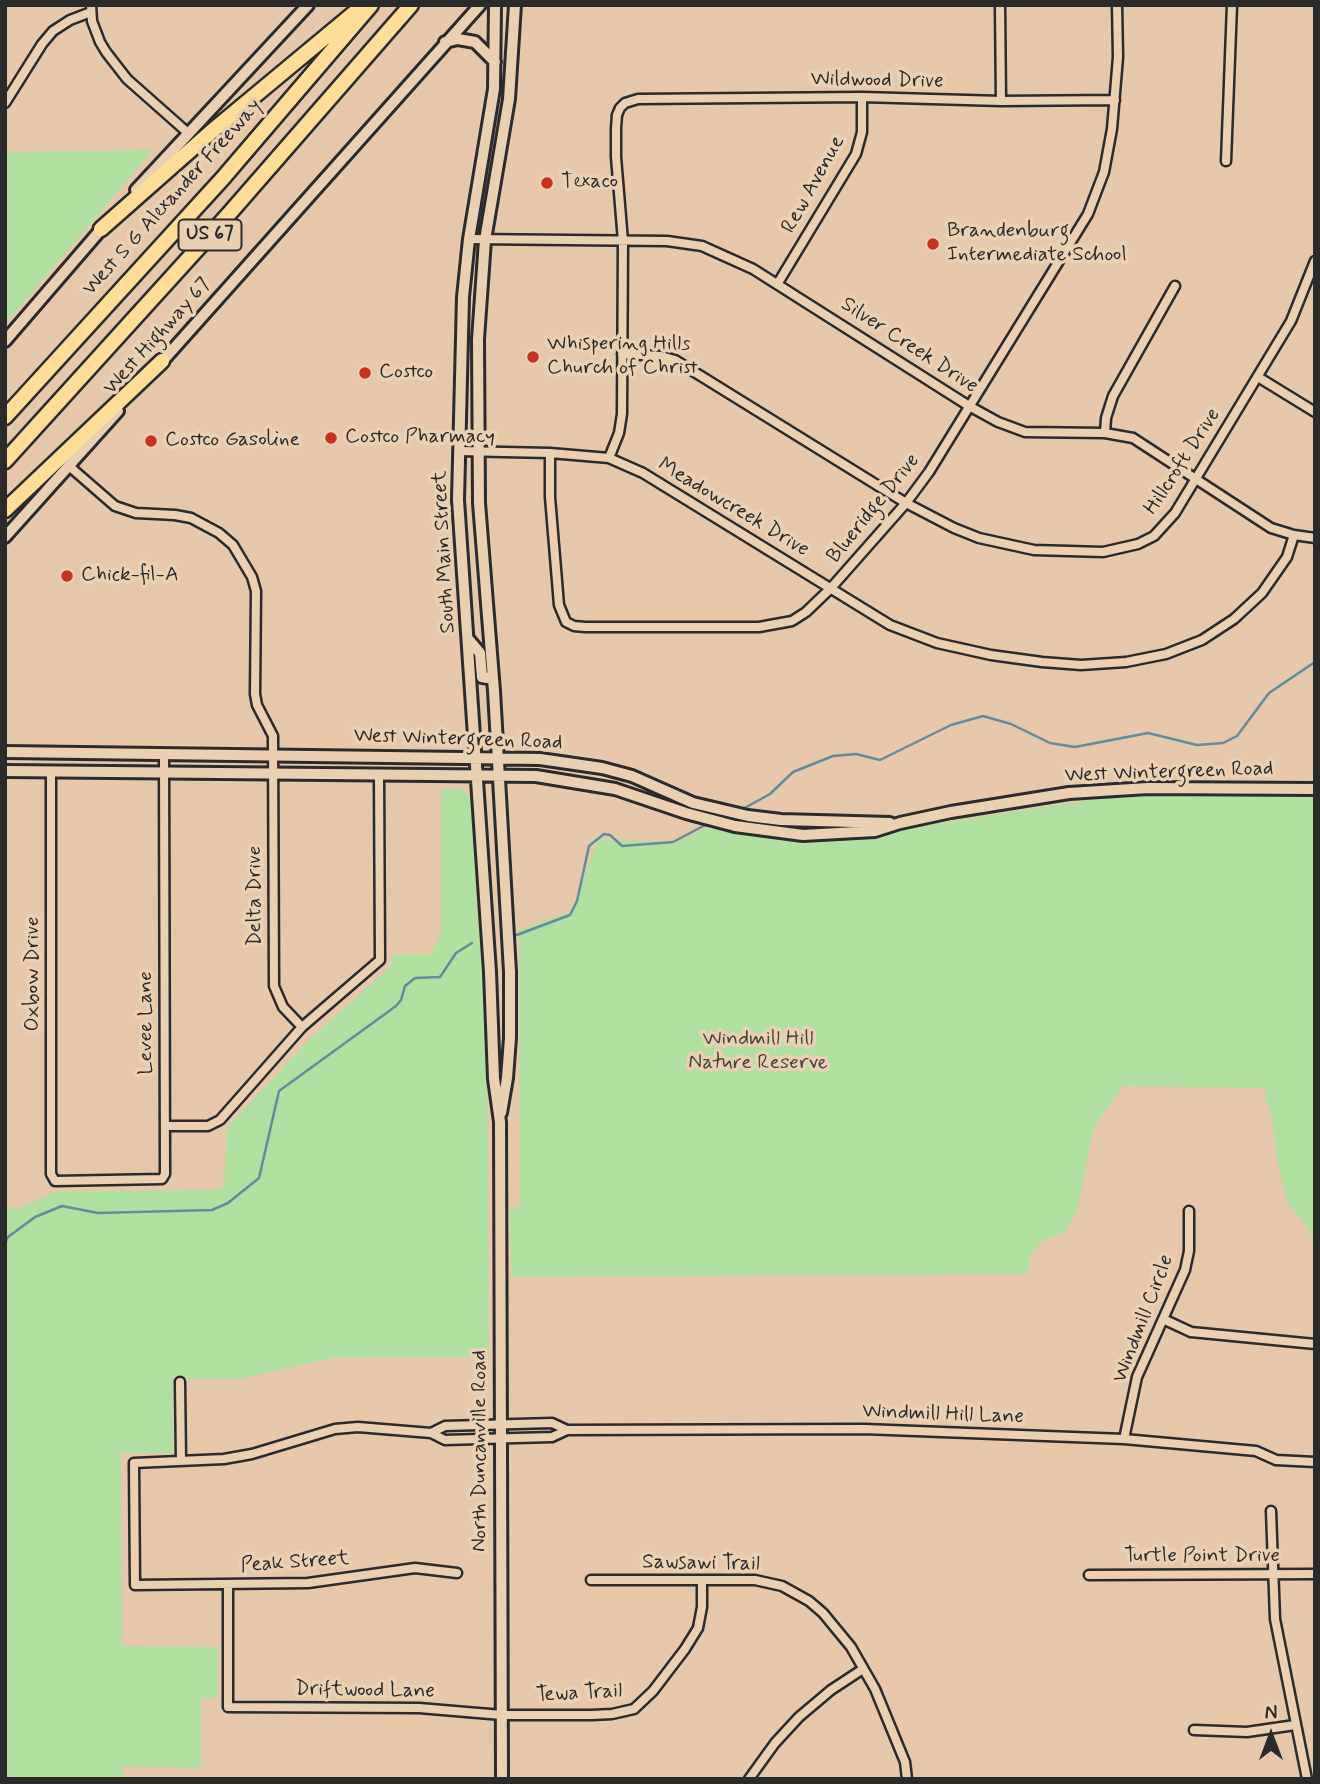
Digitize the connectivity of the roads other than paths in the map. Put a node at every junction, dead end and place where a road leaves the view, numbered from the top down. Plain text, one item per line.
1 (308, 5) edge
2 (362, 5) edge
3 (372, 5) edge
4 (411, 5) edge
5 (473, 5) edge
6 (480, 5) edge
7 (495, 5) edge
8 (515, 5) edge
9 (1000, 5) edge
10 (1117, 5) edge
11 (1232, 5) edge
12 (91, 9) edge
13 (468, 18) junction
14 (445, 42) junction
15 (495, 62) junction
16 (862, 97) junction
17 (493, 98) junction
18 (509, 99) junction
19 (1115, 100) junction
20 (1001, 101) junction
21 (5, 103) edge
22 (188, 133) junction
23 (1226, 161) dead end
24 (101, 229) junction
25 (469, 239) junction
26 (485, 240) junction
27 (623, 241) junction
28 (1315, 261) edge
29 (778, 283) junction
30 (1175, 286) dead end
31 (462, 338) junction
32 (478, 339) junction
33 (5, 341) edge
34 (622, 354) junction
35 (162, 361) junction
36 (1258, 377) junction
37 (969, 406) junction
38 (1315, 412) edge
39 (5, 417) edge
40 (1105, 433) junction
41 (459, 451) junction
42 (479, 452) junction
43 (550, 453) junction
44 (608, 458) junction
45 (5, 461) edge
46 (69, 466) junction
47 (1196, 478) junction
48 (906, 503) junction
49 (5, 510) edge
50 (1294, 535) junction
51 (5, 537) edge
52 (1315, 538) edge
53 (485, 587) junction
54 (465, 588) junction
55 (831, 588) junction
56 (469, 640) junction
57 (493, 679) junction
58 (5, 752) edge
59 (164, 754) junction
60 (273, 755) junction
61 (476, 757) junction
62 (497, 758) junction
63 (5, 771) edge
64 (51, 771) junction
65 (165, 772) junction
66 (274, 774) junction
67 (379, 775) junction
68 (477, 775) junction
69 (498, 776) junction
70 (1315, 789) edge
71 (900, 823) junction
72 (491, 972) junction
73 (510, 972) junction
74 (302, 1027) junction
75 (500, 1122) junction
76 (165, 1126) junction
77 (52, 1177) joint
78 (1189, 1211) dead end
79 (1163, 1319) junction
80 (1315, 1344) edge
81 (180, 1382) dead end
82 (500, 1424) junction
83 (568, 1430) junction
84 (431, 1433) junction
85 (500, 1438) junction
86 (1124, 1439) junction
87 (181, 1461) junction
88 (1315, 1462) edge
89 (1271, 1511) dead end
90 (457, 1573) dead end
91 (1273, 1574) junction
92 (1315, 1574) edge
93 (1090, 1575) dead end
94 (591, 1580) dead end
95 (702, 1580) junction
96 (135, 1585) joint
97 (228, 1585) junction
98 (863, 1669) junction
99 (502, 1715) junction
100 (1295, 1725) junction
101 (1194, 1730) dead end
102 (502, 1779) edge
103 (749, 1779) edge
104 (907, 1779) edge
105 (1307, 1779) edge

1 - 22 main road
2 - 24 highway
3 - 39 highway, West S G Alexander Freeway / US 67
4 - 45 highway, US 67
5 - 13 main road
6 - 13 main road, West Highway 67
7 - 15 main road, South Main Street
8 - 18 main road, South Main Street
9 - 20 street
10 - 19 street, Blueridge Drive
11 - 23 street
12 - 21 street
12 - 22 street
13 - 14 main road, West Highway 67
14 - 15 main road
14 - 35 main road, West Highway 67
15 - 17 main road, South Main Street
16 - 20 street, Wildwood Drive
16 - 27 street, Wildwood Drive
16 - 29 street, Rew Avenue
17 - 18 main road
17 - 25 main road, South Main Street
18 - 26 main road, South Main Street
19 - 20 street, Wildwood Drive
19 - 37 street, Blueridge Drive
22 - 24 main road
24 - 33 main road
25 - 26 street, Silver Creek Drive
25 - 31 main road, South Main Street
26 - 27 street, Silver Creek Drive
26 - 32 main road, South Main Street
27 - 29 street, Silver Creek Drive
27 - 34 street
28 - 36 street, Hillcroft Drive
29 - 37 street, Silver Creek Drive
30 - 40 street
31 - 32 main road
31 - 41 main road, South Main Street
32 - 42 main road, South Main Street
34 - 44 street
34 - 48 street, Hillcroft Drive
35 - 46 main road, West Highway 67
35 - 49 highway
36 - 38 street
36 - 47 street, Hillcroft Drive
37 - 40 street, Silver Creek Drive
37 - 48 street, Blueridge Drive
40 - 47 street, Silver Creek Drive
41 - 42 street, Meadowcreek Drive
41 - 54 main road, South Main Street
42 - 43 street, Meadowcreek Drive
42 - 53 main road, South Main Street
43 - 44 street, Meadowcreek Drive
43 - 55 street, Blueridge Drive
44 - 55 street, Meadowcreek Drive
46 - 51 main road, West Highway 67
46 - 60 street, Delta Drive
47 - 48 street, Hillcroft Drive
47 - 50 street, Silver Creek Drive
48 - 55 street, Blueridge Drive
50 - 52 street, Silver Creek Drive
50 - 55 street, Meadowcreek Drive
53 - 54 main road
53 - 57 main road, South Main Street
54 - 56 main road, South Main Street
56 - 57 main road
56 - 61 main road, South Main Street
57 - 62 main road, South Main Street
58 - 59 main road, West Wintergreen Road
59 - 60 main road, West Wintergreen Road
59 - 65 street, Levee Lane
60 - 61 main road, West Wintergreen Road
60 - 66 street, Delta Drive
61 - 62 main road, West Wintergreen Road
61 - 68 main road, South Main Street
62 - 69 main road, South Main Street
62 - 71 main road, West Wintergreen Road
63 - 64 main road, West Wintergreen Road
64 - 65 main road, West Wintergreen Road
64 - 77 street, Oxbow Drive
65 - 66 main road, West Wintergreen Road
65 - 76 street, Levee Lane
66 - 67 main road, West Wintergreen Road
66 - 74 street, Delta Drive
67 - 68 main road, West Wintergreen Road
67 - 74 street
68 - 69 main road, West Wintergreen Road
68 - 72 main road, South Main Street
69 - 71 main road, West Wintergreen Road
69 - 73 main road, South Main Street
70 - 71 main road, West Wintergreen Road
72 - 73 main road
72 - 75 main road, North Duncanville Road
73 - 75 main road, North Duncanville Road
74 - 76 street
75 - 82 main road, North Duncanville Road
76 - 77 street, Levee Lane
78 - 79 street, Windmill Circle
79 - 80 street
79 - 86 street, Windmill Circle
81 - 87 street
82 - 83 street, Windmill Hill Lane
82 - 84 street, Windmill Hill Lane
82 - 85 main road, North Duncanville Road
83 - 85 street, Windmill Hill Lane
83 - 86 street, Windmill Hill Lane
84 - 85 street, Windmill Hill Lane
84 - 87 street, Windmill Hill Lane
85 - 99 main road, North Duncanville Road
86 - 88 street, Windmill Hill Lane
87 - 96 street, Windmill Hill Lane
89 - 91 street
90 - 97 street, Peak Street
91 - 92 street, Turtle Point Drive
91 - 93 street, Turtle Point Drive
91 - 100 street
94 - 95 street, Sawsawi Trail
95 - 98 street, Sawsawi Trail
95 - 99 street, Tewa Trail
96 - 97 street, Peak Street
97 - 99 street, Driftwood Lane
98 - 103 street
98 - 104 street, Sawsawi Trail
99 - 102 main road, North Duncanville Road
100 - 101 street
100 - 105 street

